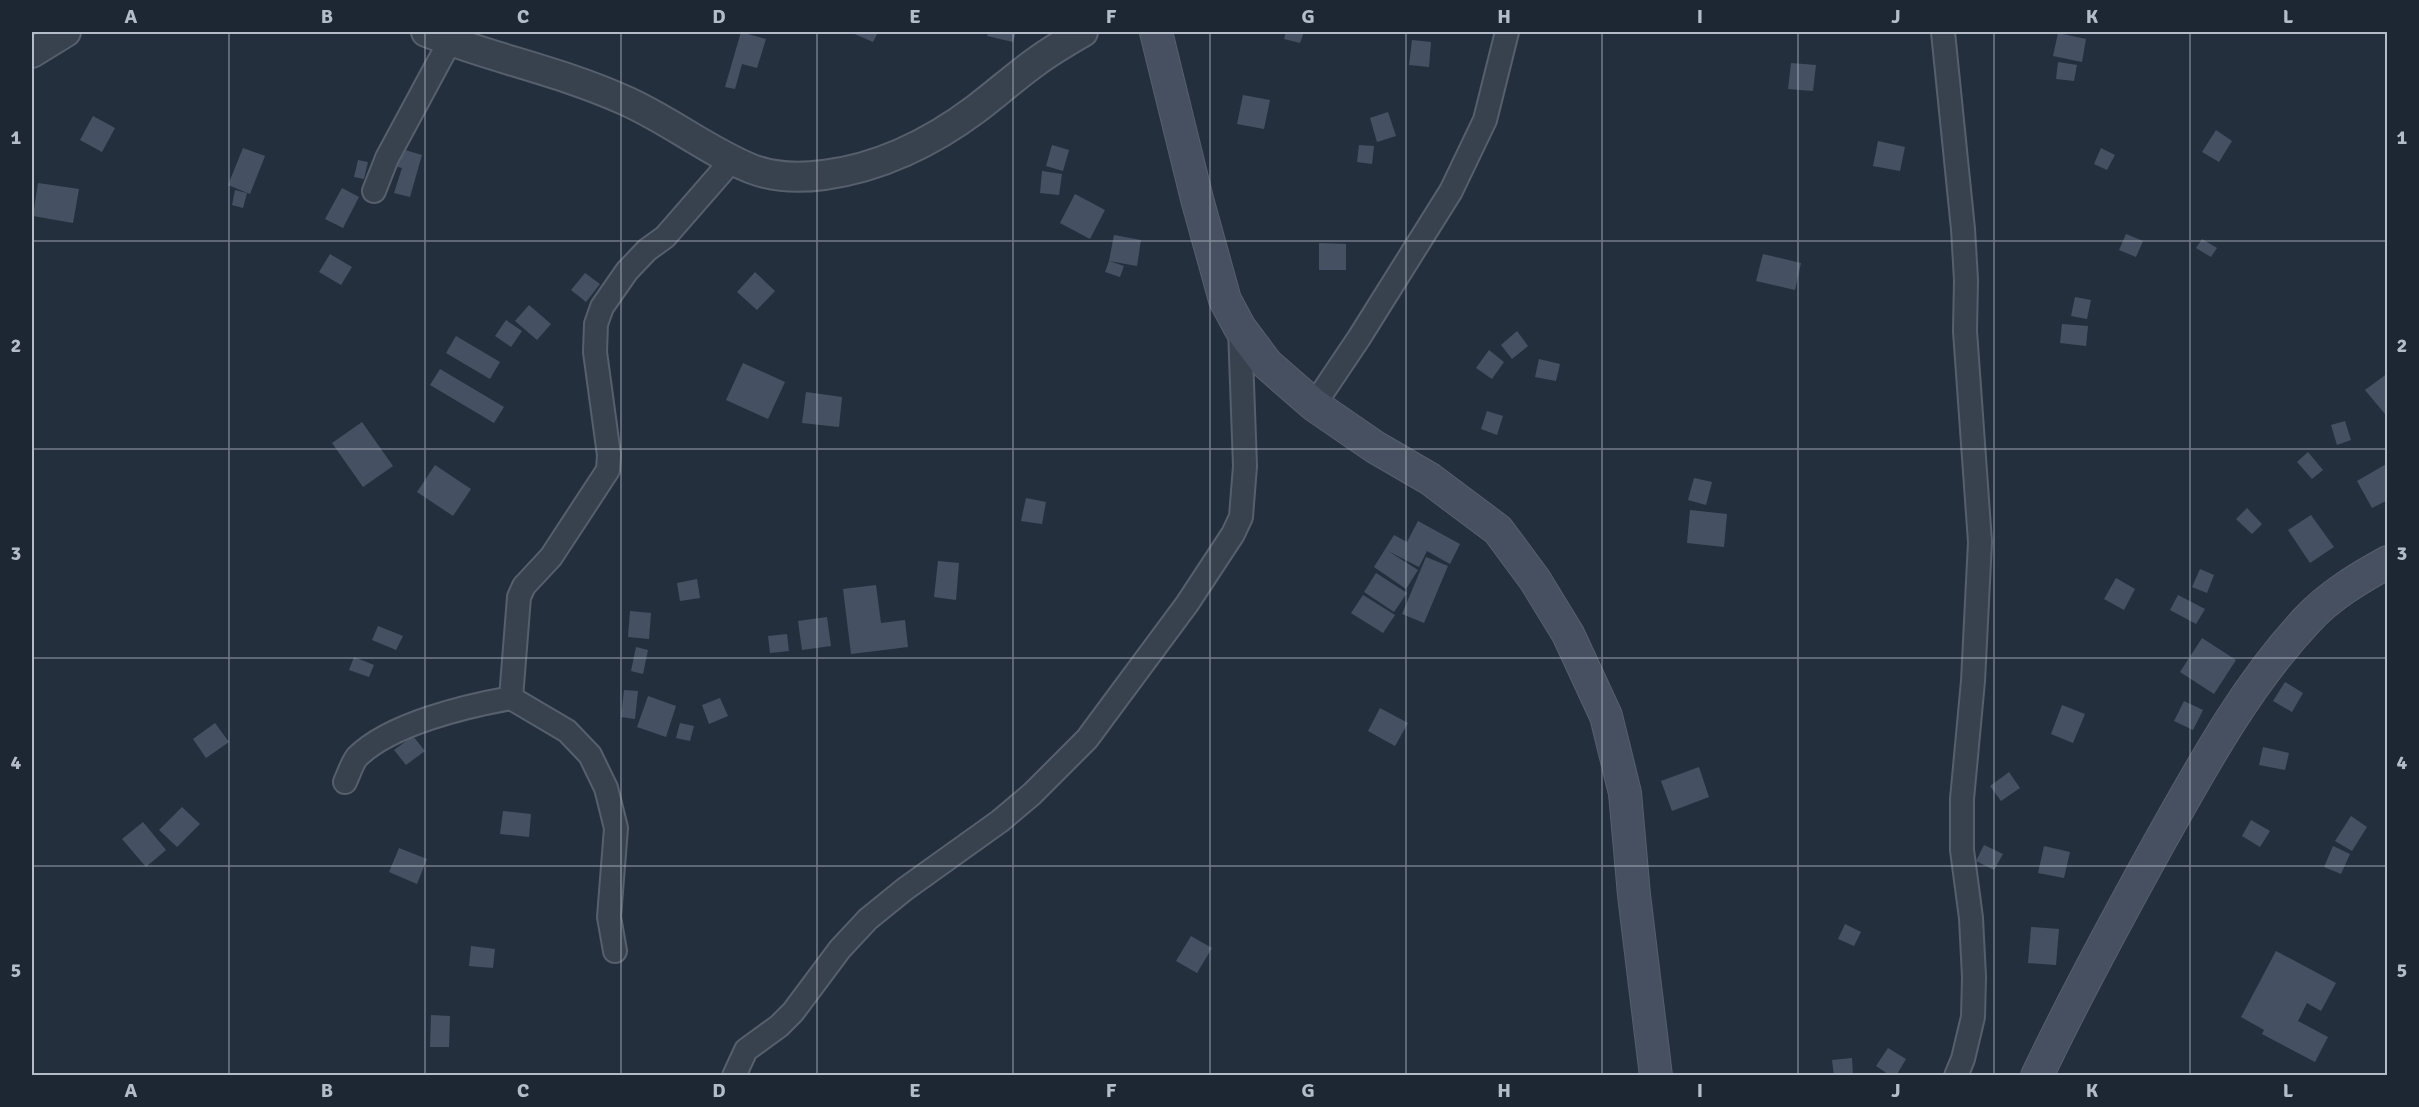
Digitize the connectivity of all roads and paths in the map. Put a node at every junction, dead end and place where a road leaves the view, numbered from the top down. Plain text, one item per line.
1 (66, 32) edge
2 (1083, 32) edge
3 (1156, 32) edge
4 (1507, 32) edge
5 (1943, 32) edge
6 (438, 36) edge
7 (32, 53) edge
8 (733, 159) junction
9 (374, 191) dead end
10 (1240, 328) junction
11 (1314, 405) junction
12 (2388, 562) edge
13 (511, 698) junction
14 (345, 782) dead end
15 (615, 951) dead end
16 (734, 1076) edge
17 (1656, 1076) edge
18 (1956, 1076) edge
19 (2037, 1076) edge

1 - 7 street
2 - 8 street
3 - 10 main road
4 - 11 street
5 - 18 street
6 - 8 street
6 - 9 street
8 - 13 street
10 - 11 main road
10 - 16 street
11 - 17 main road
12 - 19 main road
13 - 14 street
13 - 15 street

